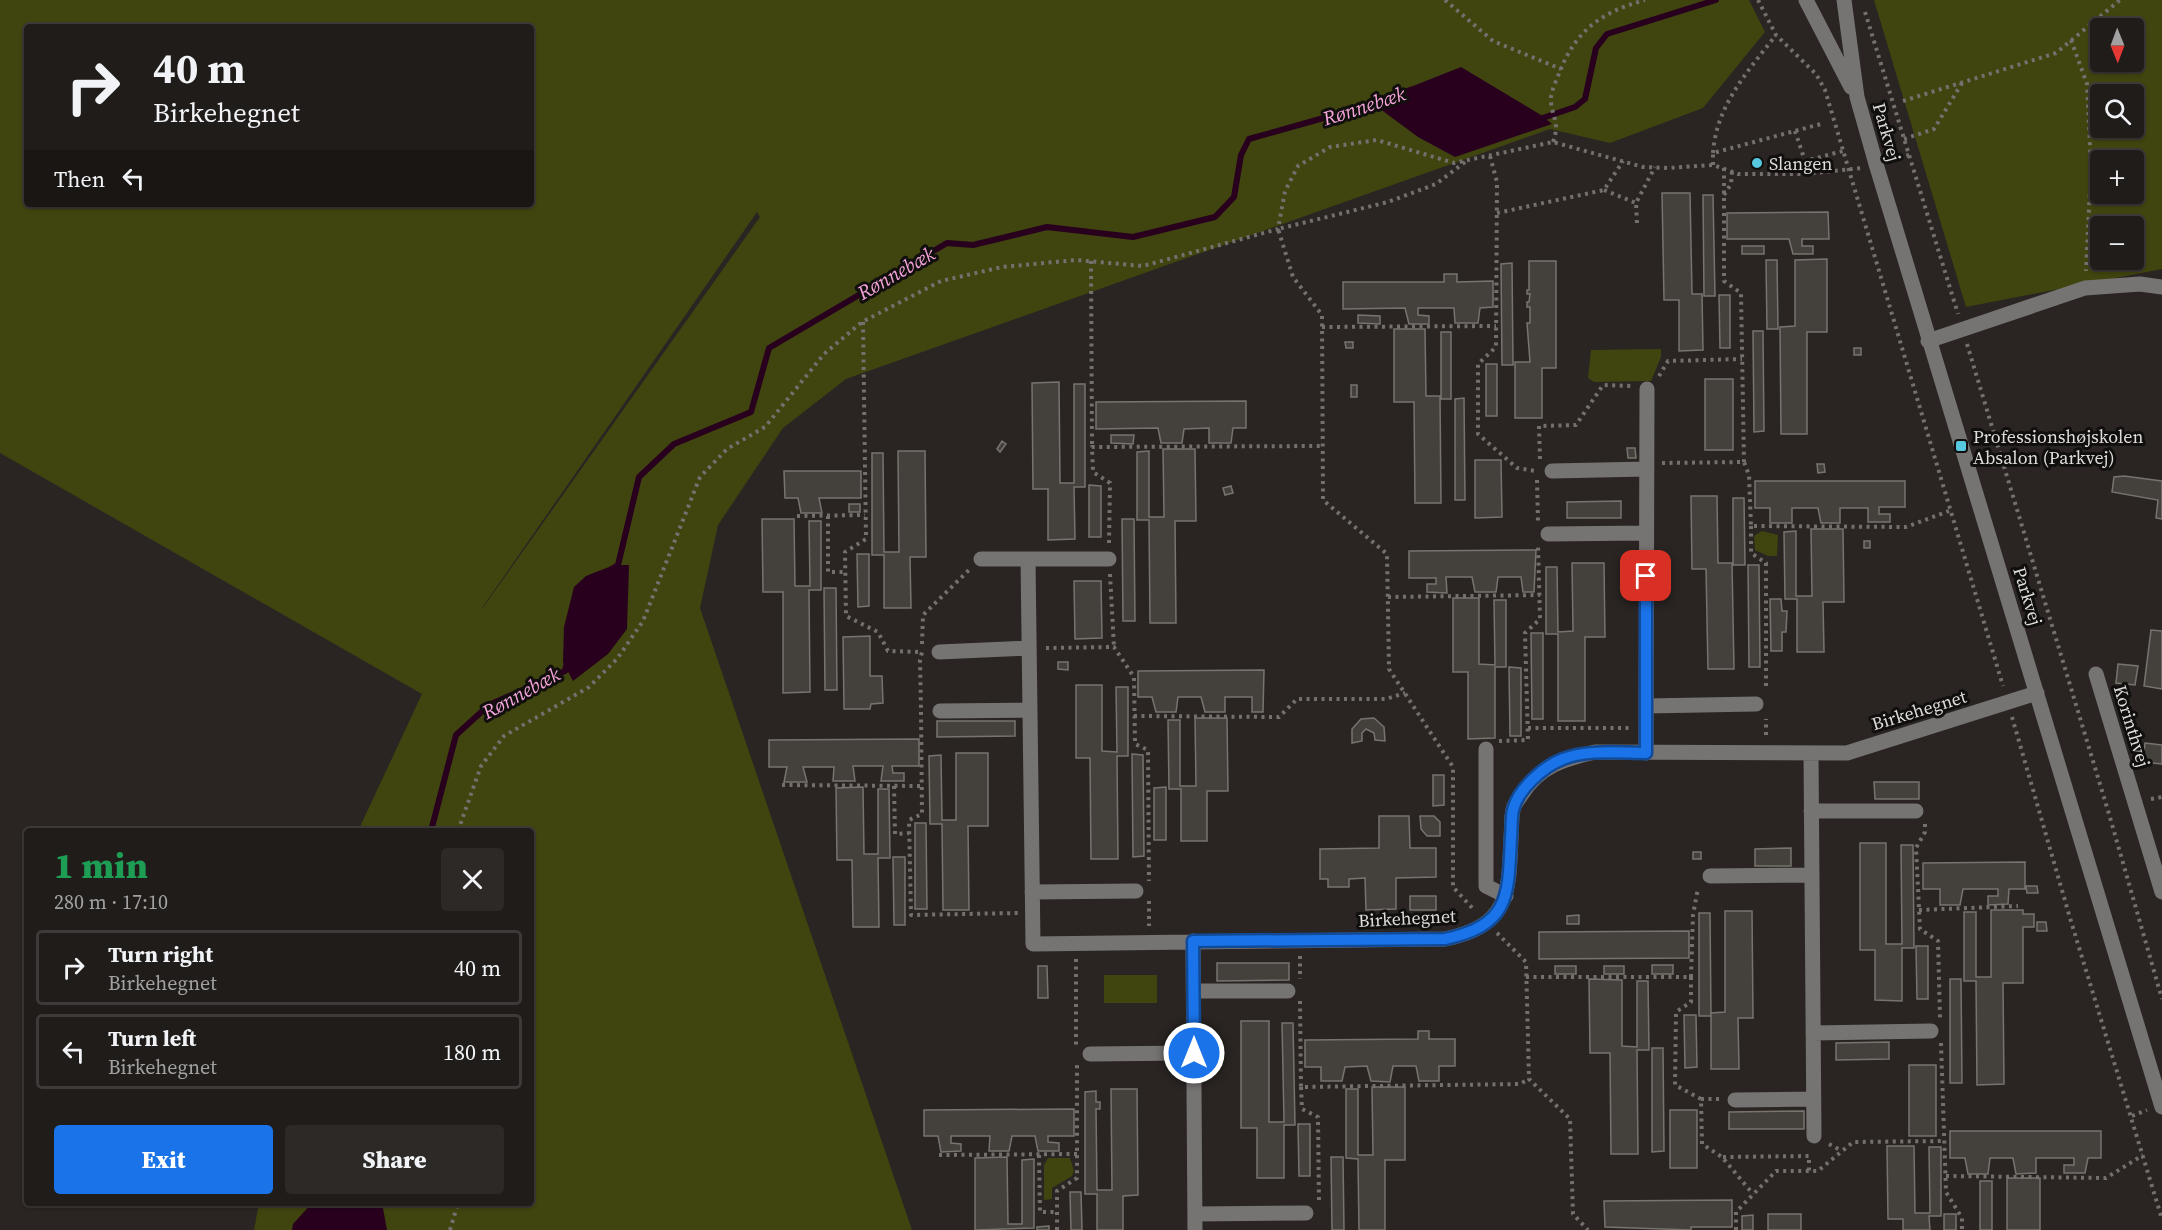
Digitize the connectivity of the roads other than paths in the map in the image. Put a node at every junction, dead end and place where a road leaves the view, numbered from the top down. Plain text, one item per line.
1 (1806, 0) edge
2 (1844, 0) edge
3 (1857, 97) junction
4 (2162, 287) edge
5 (1928, 341) junction
6 (1647, 389) road end
7 (1647, 466) junction
8 (1546, 471) road end
9 (1542, 533) road end
10 (1646, 533) junction
11 (981, 559) road end
12 (1028, 559) junction
13 (1109, 559) road end
14 (1029, 648) junction
15 (939, 652) road end
16 (2096, 674) dead end
17 (2037, 693) junction
18 (1761, 699) road end
19 (1646, 706) junction
20 (1030, 710) junction
21 (940, 711) road end
22 (1486, 749) road end
23 (1646, 753) junction
24 (1811, 754) junction
25 (1513, 808) junction
26 (1486, 809) junction
27 (1811, 811) junction
28 (1916, 811) dead end
29 (1812, 875) junction
30 (1710, 876) road end
31 (1136, 891) dead end
32 (1032, 892) junction
33 (2162, 892) edge
34 (1506, 896) junction
35 (1193, 941) junction
36 (1194, 991) junction
37 (1288, 991) dead end
38 (1931, 1031) dead end
39 (1813, 1033) junction
40 (1194, 1053) junction
41 (1090, 1054) dead end
42 (1813, 1099) junction
43 (1734, 1100) road end
44 (2162, 1105) edge
45 (1814, 1136) dead end
46 (1312, 1213) road end
47 (1195, 1214) junction
48 (1195, 1230) edge

1 - 3 street, Parkvej
2 - 3 street, Parkvej
3 - 5 street, Parkvej
4 - 5 street
5 - 17 street, Parkvej
6 - 7 street
7 - 8 street
7 - 10 street
9 - 10 street
10 - 19 street
11 - 12 street
12 - 13 street
12 - 14 street, Birkehegnet
14 - 15 street
14 - 20 street, Birkehegnet
16 - 33 street, Korinthvej
17 - 24 street, Birkehegnet
17 - 44 street, Parkvej
18 - 19 street
19 - 23 street
20 - 21 street
20 - 32 street, Birkehegnet
22 - 26 street
23 - 24 street, Birkehegnet
23 - 25 street, Birkehegnet
24 - 27 street
25 - 26 street
25 - 34 street, Birkehegnet
26 - 34 street
27 - 28 street
27 - 29 street
29 - 30 street
29 - 39 street
31 - 32 street
32 - 35 street, Birkehegnet
34 - 35 street, Birkehegnet
35 - 36 street
36 - 37 street
36 - 40 street
38 - 39 street
39 - 42 street
40 - 41 street
40 - 47 street
42 - 43 street
42 - 45 street
46 - 47 street
47 - 48 street

